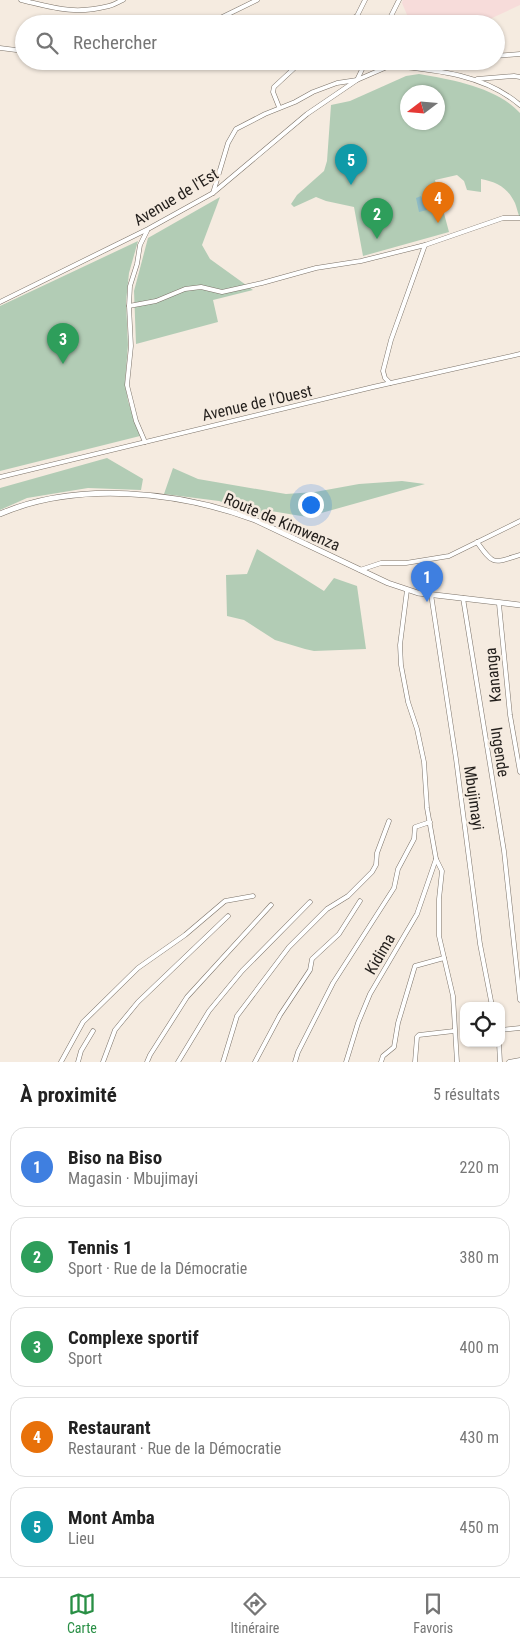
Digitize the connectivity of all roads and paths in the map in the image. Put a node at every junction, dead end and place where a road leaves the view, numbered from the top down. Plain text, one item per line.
1 (21, 0) edge
2 (123, 0) edge
3 (257, 0) edge
4 (365, 0) edge
5 (399, 0) edge
6 (226, 15) edge
7 (358, 15) edge
8 (392, 15) edge
9 (0, 48) edge
10 (15, 50) edge
11 (520, 54) edge
12 (505, 55) edge
13 (292, 70) edge
14 (362, 70) edge
15 (380, 70) edge
16 (436, 70) edge
17 (520, 77) edge
18 (474, 79) junction
19 (357, 80) junction
20 (520, 105) edge
21 (279, 107) junction
22 (213, 193) junction
23 (520, 218) edge
24 (148, 229) junction
25 (425, 245) junction
26 (0, 302) edge
27 (129, 306) junction
28 (520, 354) edge
29 (390, 383) junction
30 (145, 442) junction
31 (0, 477) edge
32 (0, 514) edge
33 (520, 521) edge
34 (477, 542) junction
35 (520, 554) edge
36 (360, 570) junction
37 (407, 590) junction
38 (431, 594) junction
39 (463, 598) junction
40 (499, 604) junction
41 (520, 605) edge
42 (520, 772) edge
43 (389, 821) dead end
44 (430, 822) junction
45 (436, 859) junction
46 (253, 896) dead end
47 (360, 901) dead end
48 (310, 902) dead end
49 (271, 905) dead end
50 (228, 916) dead end
51 (444, 958) junction
52 (520, 1000) edge
53 (491, 1002) edge
54 (520, 1028) edge
55 (93, 1030) dead end
56 (505, 1030) edge
57 (454, 1031) junction
58 (499, 1047) edge
59 (520, 1060) edge
60 (61, 1062) edge
61 (78, 1062) edge
62 (103, 1062) edge
63 (147, 1062) edge
64 (178, 1062) edge
65 (223, 1062) edge
66 (255, 1062) edge
67 (295, 1062) edge
68 (346, 1062) edge
69 (381, 1062) edge
70 (415, 1062) edge
71 (457, 1062) edge
72 (500, 1062) edge
73 (509, 1062) edge

1 - 2 street
3 - 6 street
4 - 7 street
5 - 8 street
9 - 10 street
11 - 12 street
13 - 21 street
14 - 19 street
15 - 19 street, Avenue de l'Est
16 - 18 street
17 - 18 street
18 - 20 street
19 - 21 street
19 - 22 street, Avenue de l'Est
21 - 22 street
22 - 24 street, Avenue de l'Est
23 - 25 street
24 - 26 street, Avenue de l'Est
24 - 27 street
25 - 27 street
25 - 29 street
27 - 30 street
28 - 29 street, Avenue de l'Ouest
29 - 30 street, Avenue de l'Ouest
30 - 31 street, Avenue de l'Ouest
32 - 36 street, Route de Kimwenza
33 - 34 street
34 - 35 street
34 - 36 street
36 - 37 street, Route de Kimwenza
37 - 38 street, Route de Kimwenza
37 - 44 street
38 - 39 street, Route de Kimwenza
38 - 53 street, Mbujimayi
39 - 40 street, Route de Kimwenza
39 - 52 street, Ingende
40 - 41 street, Route de Kimwenza
40 - 42 street, Kananga
43 - 65 street
44 - 45 street
44 - 67 street
45 - 51 street
45 - 68 street, Kidima
46 - 60 street
47 - 66 street
48 - 64 street
49 - 63 street
50 - 62 street
51 - 57 street
51 - 69 street
54 - 56 street
55 - 61 street
57 - 70 street
57 - 71 street
58 - 72 street
59 - 73 street

